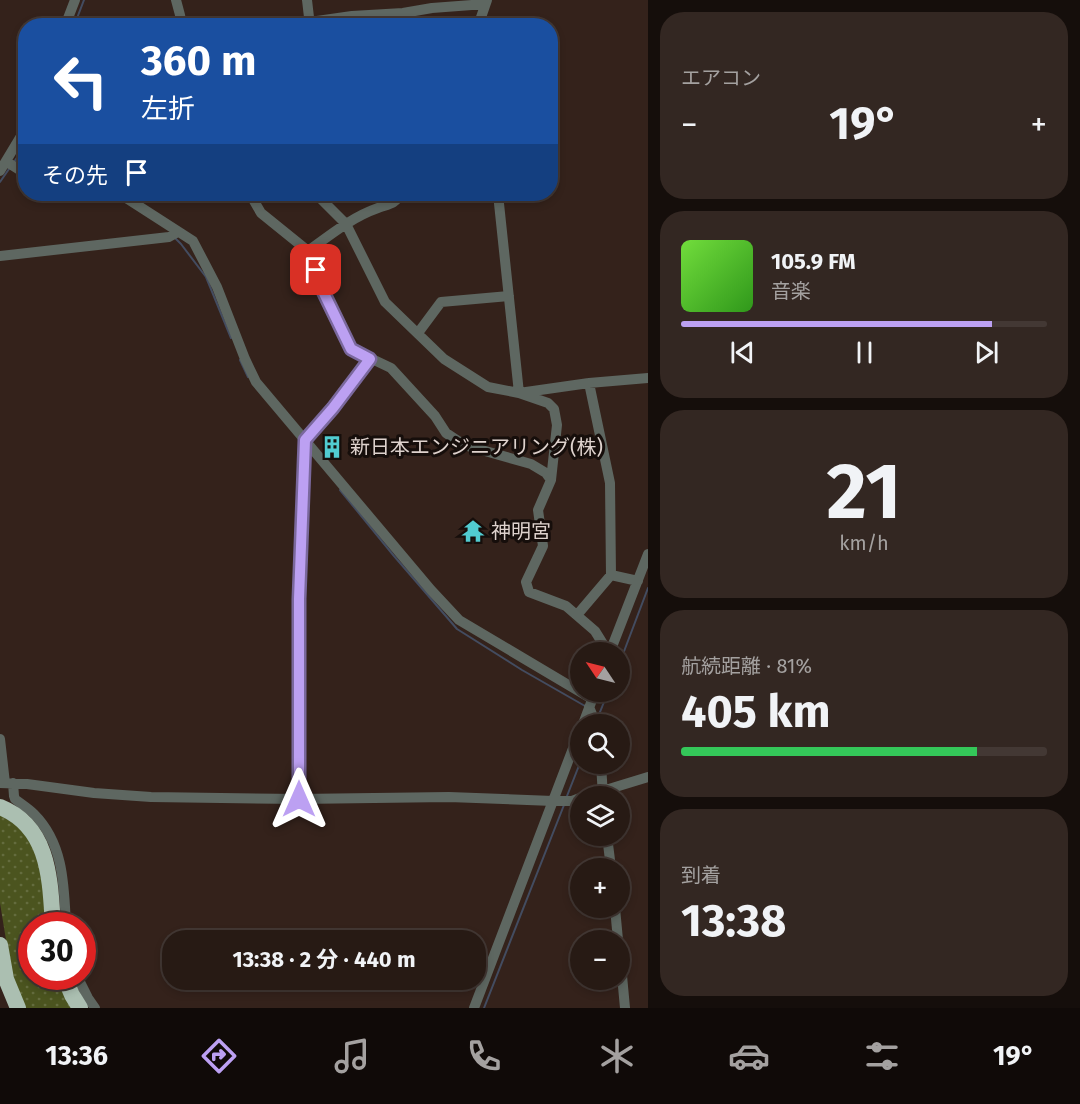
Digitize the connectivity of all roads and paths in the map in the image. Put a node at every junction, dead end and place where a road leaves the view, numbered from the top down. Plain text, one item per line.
1 (75, 0) edge
2 (176, 0) edge
3 (307, 0) edge
4 (485, 6) edge
5 (68, 18) edge
6 (181, 18) edge
7 (309, 18) edge
8 (342, 18) edge
9 (18, 139) edge
10 (3, 166) edge
11 (18, 171) edge
12 (131, 201) edge
13 (254, 201) edge
14 (323, 201) edge
15 (397, 201) edge
16 (499, 201) edge
17 (346, 224) junction
18 (178, 232) junction
19 (308, 251) junction
20 (0, 256) edge
21 (509, 296) junction
22 (418, 333) junction
23 (370, 359) junction
24 (648, 378) edge
25 (590, 383) junction
26 (519, 393) junction
27 (305, 440) junction
28 (551, 480) junction
29 (648, 554) edge
30 (611, 575) junction
31 (638, 581) junction
32 (577, 615) junction
33 (602, 642) edge
34 (613, 642) edge
35 (570, 686) edge
36 (0, 739) edge
37 (570, 756) edge
38 (648, 777) edge
39 (6, 783) edge
40 (624, 786) edge
41 (299, 799) junction
42 (553, 801) junction
43 (570, 801) edge
44 (0, 807) edge
45 (52, 912) edge
46 (65, 912) edge
47 (0, 945) edge
48 (70, 990) edge
49 (84, 990) edge
50 (623, 990) edge
51 (18, 1008) edge
52 (80, 1008) edge
53 (95, 1008) edge
54 (474, 1008) edge
55 (625, 1008) edge

1 - 5 street
2 - 6 street
3 - 7 street
4 - 8 street
9 - 10 street
10 - 11 street
12 - 18 street
13 - 19 street
14 - 17 street
15 - 17 street
16 - 21 street
17 - 19 street
17 - 22 street
18 - 20 street
18 - 27 street
19 - 23 street
21 - 22 street
21 - 26 street
22 - 26 street
23 - 27 street
23 - 28 street
24 - 25 street
25 - 26 street
25 - 30 street
26 - 28 street
27 - 35 street
27 - 41 street
28 - 32 street
29 - 31 street
30 - 31 street
30 - 32 street
31 - 34 street
32 - 33 street
36 - 39 street
37 - 42 street
38 - 40 street
39 - 41 street
39 - 46 street
41 - 42 street
42 - 43 street
42 - 54 street
44 - 45 highway
47 - 51 highway
48 - 52 highway
49 - 53 street
50 - 55 street

